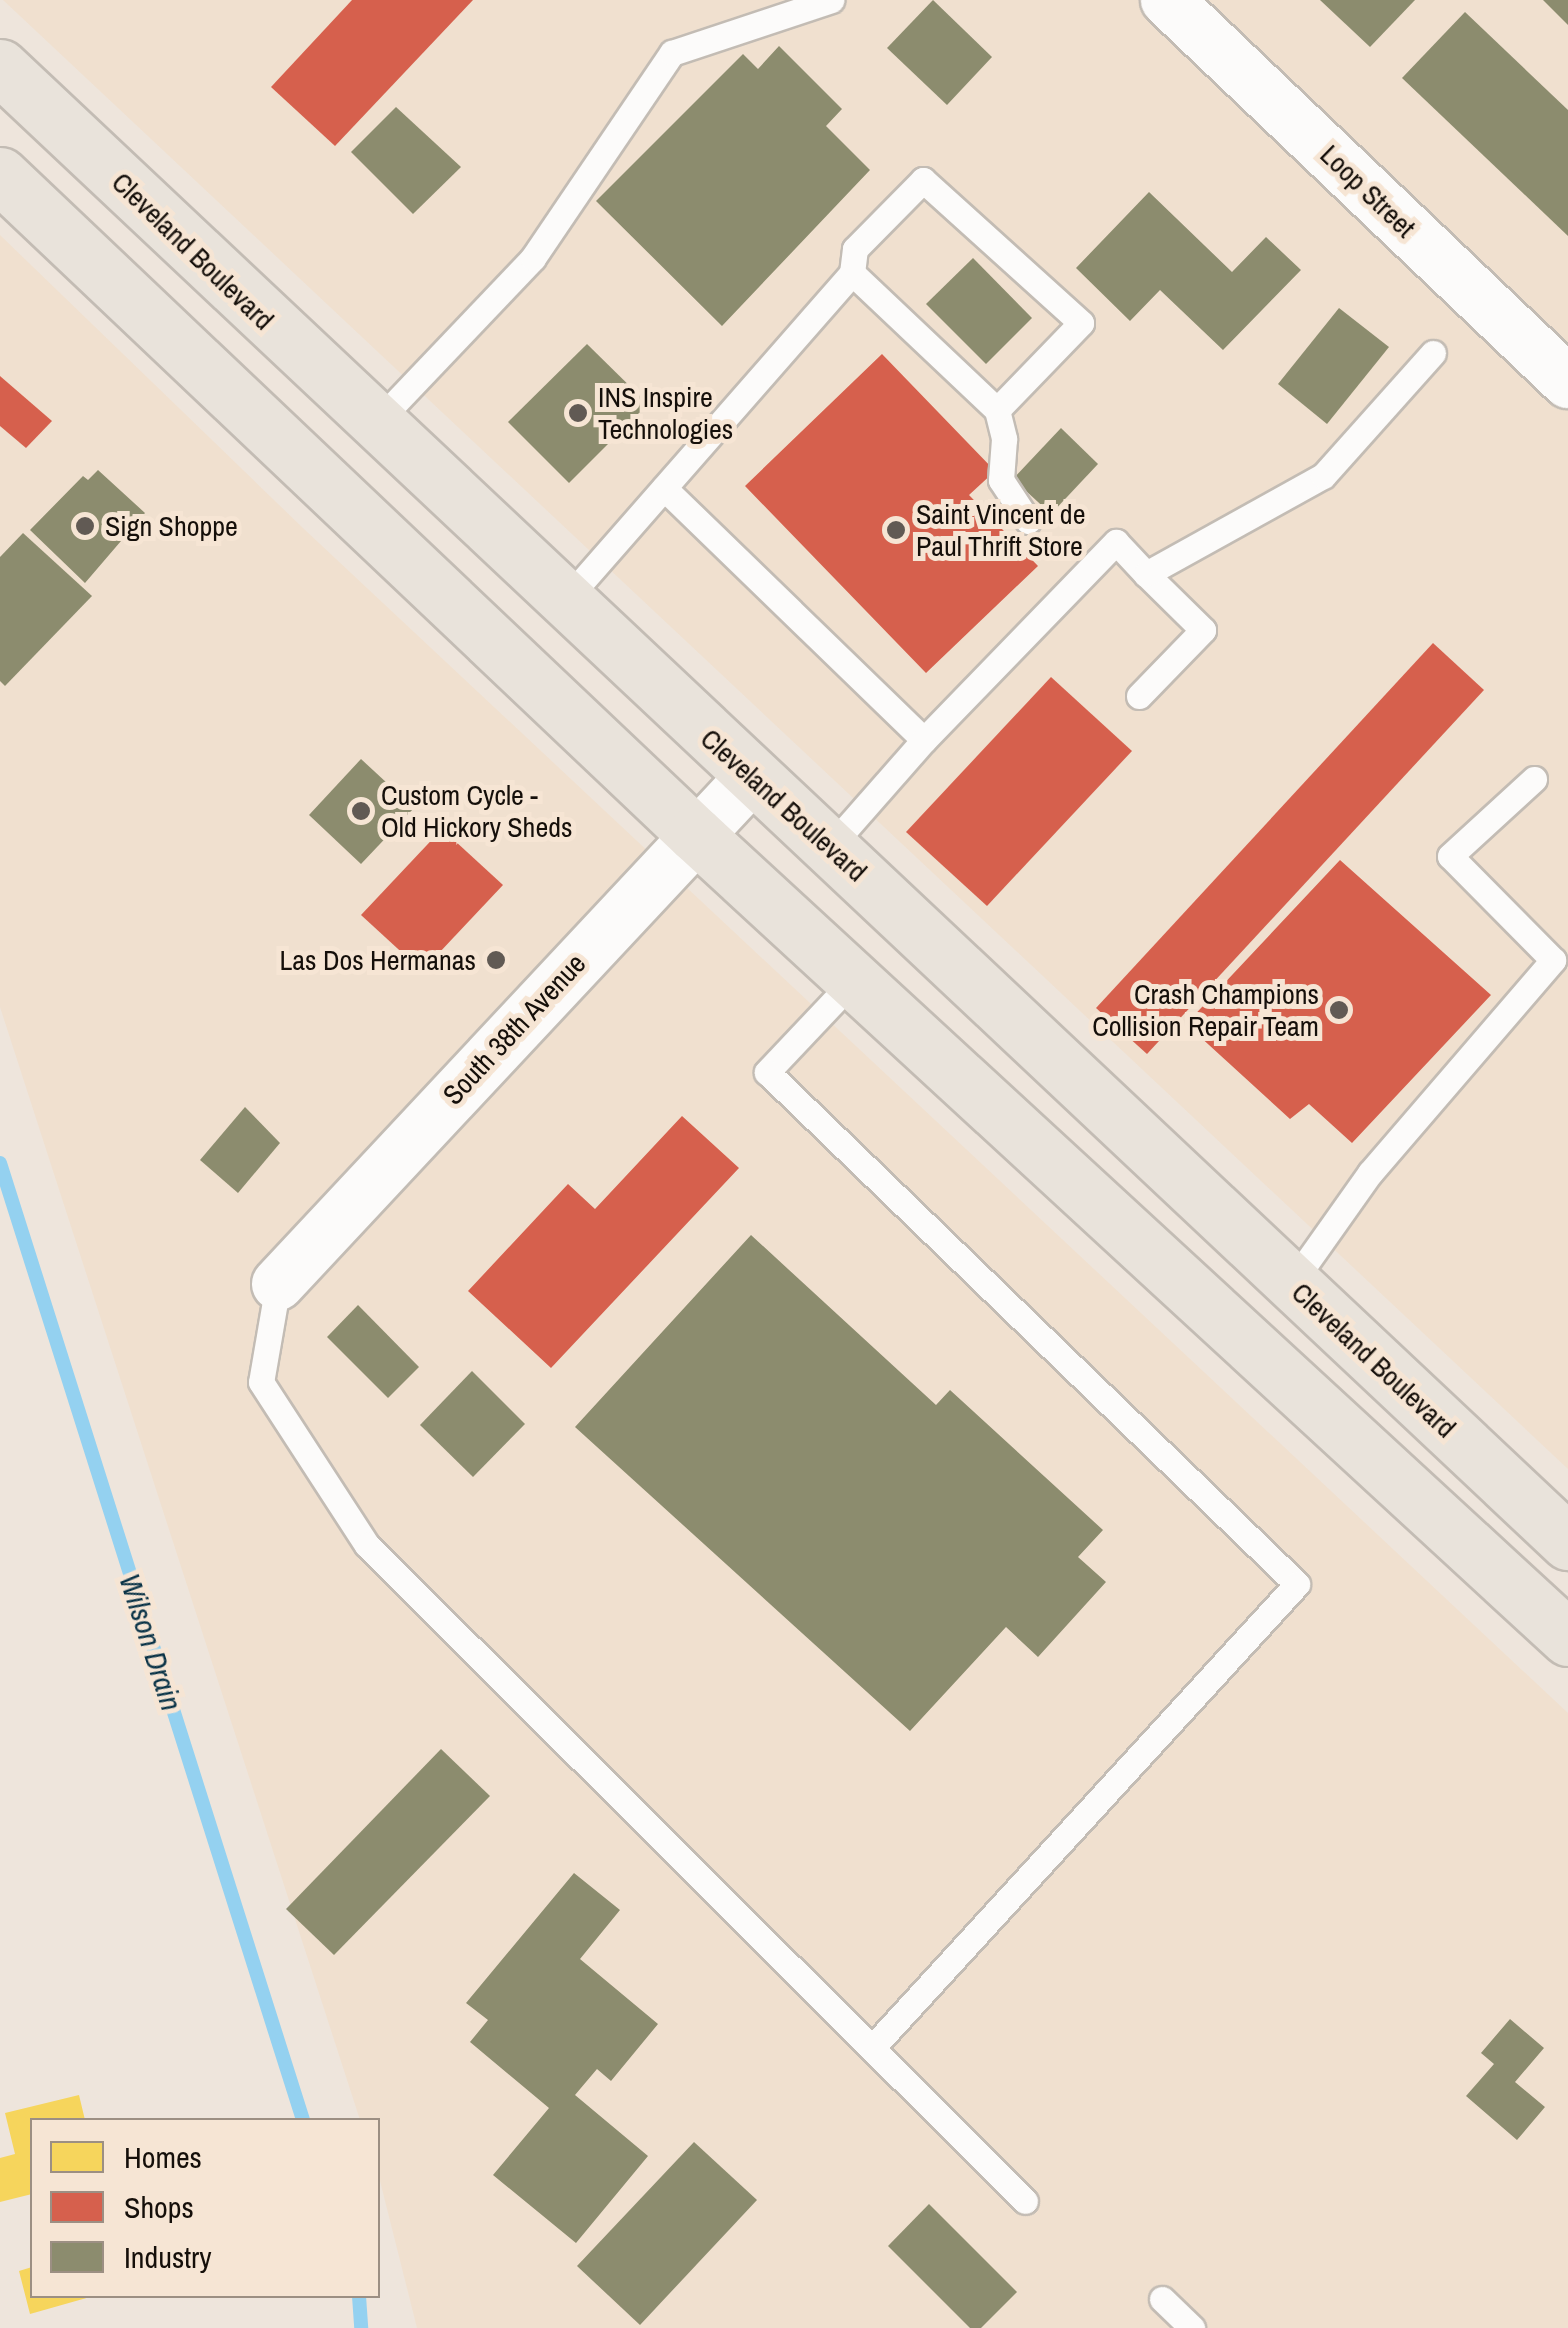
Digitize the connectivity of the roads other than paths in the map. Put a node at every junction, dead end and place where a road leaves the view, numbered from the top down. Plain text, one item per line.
1 (831, 0) edge
2 (1167, 0) edge
3 (0, 67) edge
4 (0, 175) edge
5 (852, 274) junction
6 (1433, 354) dead end
7 (1568, 382) edge
8 (997, 410) junction
9 (375, 424) junction
10 (664, 488) junction
11 (1028, 521) dead end
12 (1146, 574) junction
13 (564, 602) junction
14 (1139, 696) dead end
15 (924, 740) junction
16 (752, 777) junction
17 (1534, 778) dead end
18 (695, 834) junction
19 (832, 846) junction
20 (1560, 952) edge
21 (854, 980) junction
22 (1292, 1283) junction
23 (278, 1284) joint
24 (1568, 1542) edge
25 (1562, 1621) edge
26 (872, 2048) junction
27 (1025, 2202) dead end
28 (1162, 2298) dead end
29 (1192, 2328) edge

1 - 9 lane
2 - 7 street, Loop Street
3 - 9 main road, Cleveland Boulevard
4 - 18 main road
5 - 8 lane
5 - 8 lane
5 - 10 lane
6 - 12 lane
8 - 11 lane
9 - 13 main road, Cleveland Boulevard
10 - 13 lane
10 - 15 lane
12 - 14 lane
12 - 15 lane
13 - 16 main road, Cleveland Boulevard
15 - 19 lane
16 - 18 street, South 38th Avenue
16 - 19 main road, Cleveland Boulevard
17 - 20 lane
18 - 21 main road
18 - 23 street, South 38th Avenue
19 - 22 main road, Cleveland Boulevard
20 - 22 lane
21 - 25 main road
21 - 26 lane
22 - 24 main road, Cleveland Boulevard
23 - 26 lane
26 - 27 lane
28 - 29 lane

